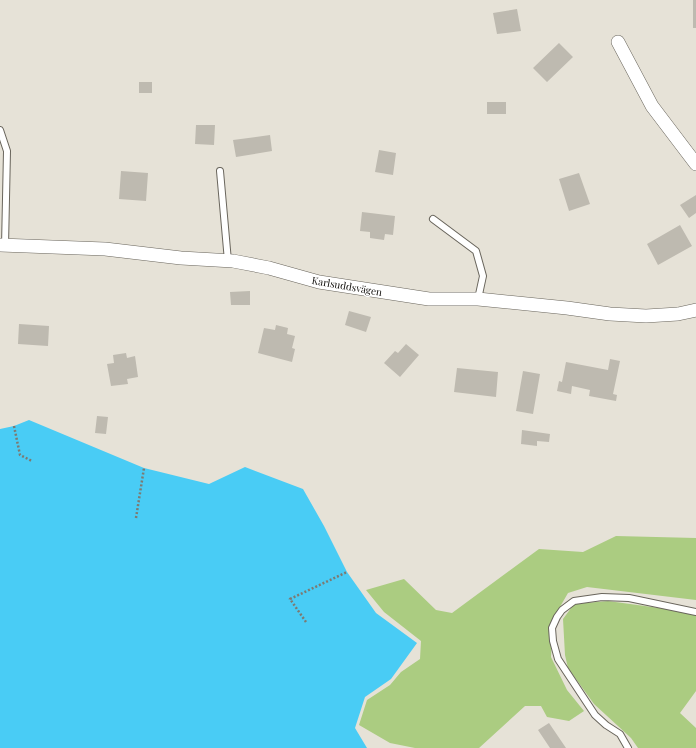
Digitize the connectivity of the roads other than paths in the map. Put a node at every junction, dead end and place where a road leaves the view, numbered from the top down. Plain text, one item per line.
1 (618, 42) dead end
2 (0, 130) edge
3 (696, 164) edge
4 (220, 171) dead end
5 (433, 219) dead end
6 (3, 245) edge
7 (228, 261) junction
8 (478, 299) junction
9 (696, 310) edge
10 (696, 612) edge
11 (628, 748) edge

1 - 3 street
2 - 6 lane
4 - 7 lane
5 - 8 lane
6 - 7 street, Karlsuddsvägen
7 - 8 street, Karlsuddsvägen
8 - 9 street, Karlsuddsvägen
10 - 11 lane

